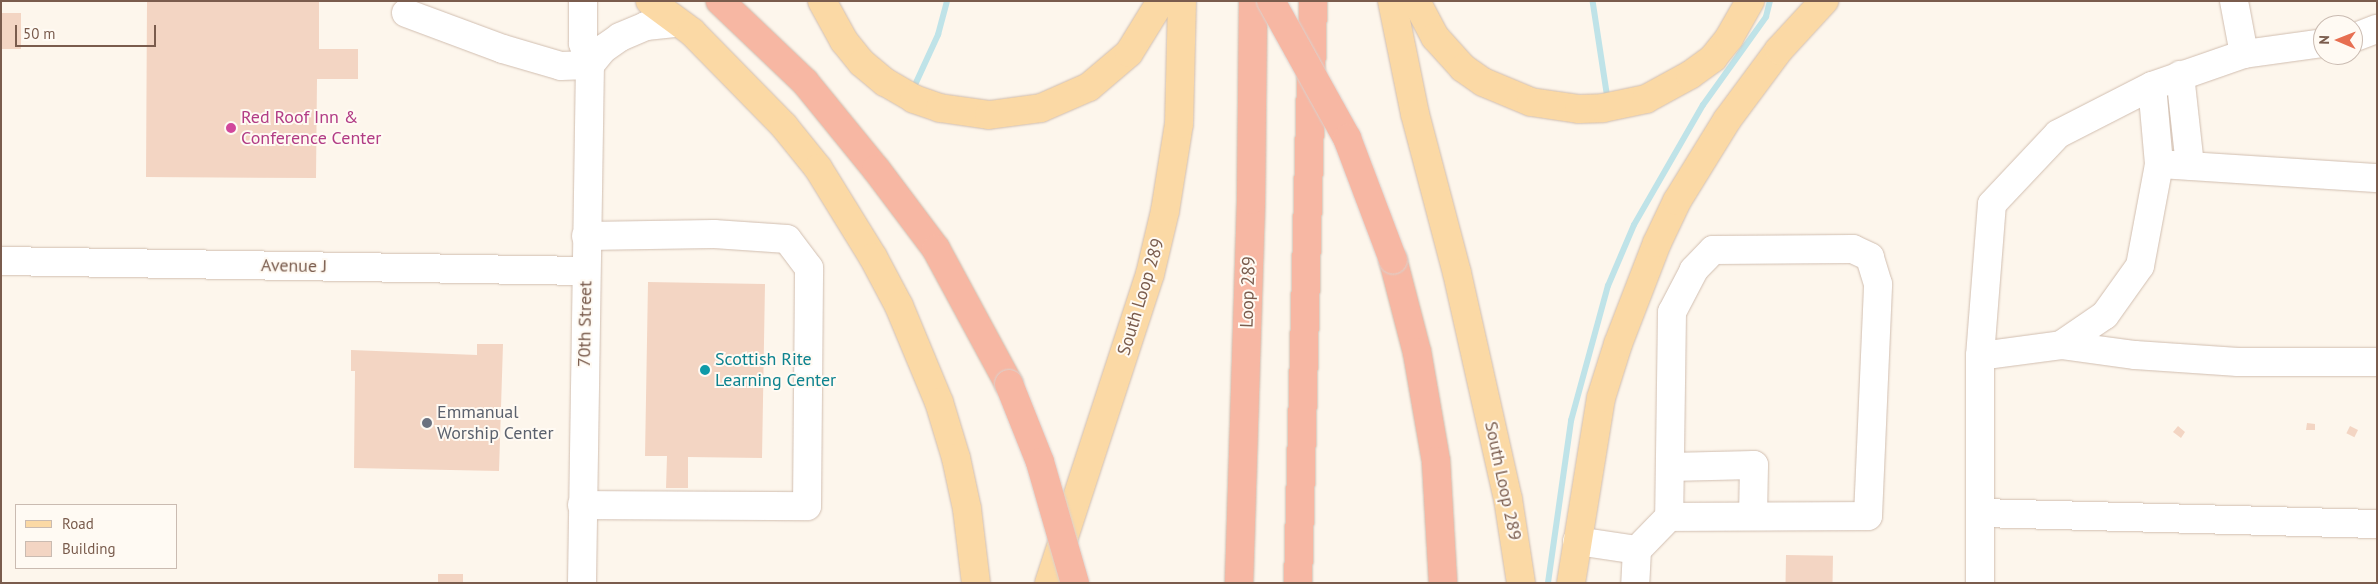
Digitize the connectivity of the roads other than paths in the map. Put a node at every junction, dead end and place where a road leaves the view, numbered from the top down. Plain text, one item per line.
1 (583, 1) edge
2 (650, 1) edge
3 (720, 1) edge
4 (822, 1) edge
5 (1161, 1) edge
6 (1182, 1) edge
7 (1253, 1) edge
8 (1271, 1) edge
9 (1313, 1) edge
10 (1392, 1) edge
11 (1416, 1) edge
12 (1750, 1) edge
13 (1824, 1) edge
14 (2234, 1) edge
15 (406, 13) dead end
16 (677, 23) junction
17 (2377, 29) edge
18 (2363, 34) edge
19 (2313, 44) edge
20 (2244, 54) junction
21 (590, 65) junction
22 (2180, 75) junction
23 (2152, 86) junction
24 (2159, 164) junction
25 (2190, 165) junction
26 (2377, 178) edge
27 (586, 236) junction
28 (1, 261) edge
29 (586, 272) junction
30 (2061, 345) junction
31 (1980, 356) junction
32 (2377, 362) edge
33 (1670, 467) junction
34 (582, 505) junction
35 (1982, 513) junction
36 (1753, 515) junction
37 (1669, 517) junction
38 (2377, 524) edge
39 (1577, 541) junction
40 (1637, 550) junction
41 (582, 583) edge
42 (976, 583) edge
43 (1049, 583) edge
44 (1075, 583) edge
45 (1239, 583) edge
46 (1298, 583) edge
47 (1443, 583) edge
48 (1522, 583) edge
49 (1571, 583) edge
50 (1635, 583) edge
51 (1980, 583) edge

1 - 21 street, 70th Street
2 - 16 main road
3 - 44 highway, bridge
4 - 5 main road
6 - 43 main road, South Loop 289
7 - 45 highway, Loop 289
8 - 47 highway, bridge
9 - 46 highway
10 - 48 main road, South Loop 289
11 - 12 main road
13 - 39 main road
14 - 20 street
15 - 21 street
16 - 21 street
16 - 42 main road
17 - 18 street
19 - 20 street
20 - 22 street
21 - 27 street, 70th Street
22 - 23 street
22 - 25 street
23 - 24 street
23 - 31 street
24 - 25 street
24 - 30 street
25 - 26 street
27 - 29 street, 70th Street
27 - 34 street
28 - 29 street, Avenue J
29 - 34 street, 70th Street
30 - 31 street
30 - 32 street
31 - 35 street
33 - 36 street
33 - 36 street
33 - 37 street
34 - 41 street, 70th Street
35 - 38 street
35 - 51 street
36 - 37 street
37 - 40 street
39 - 40 street
39 - 49 main road
40 - 50 street

